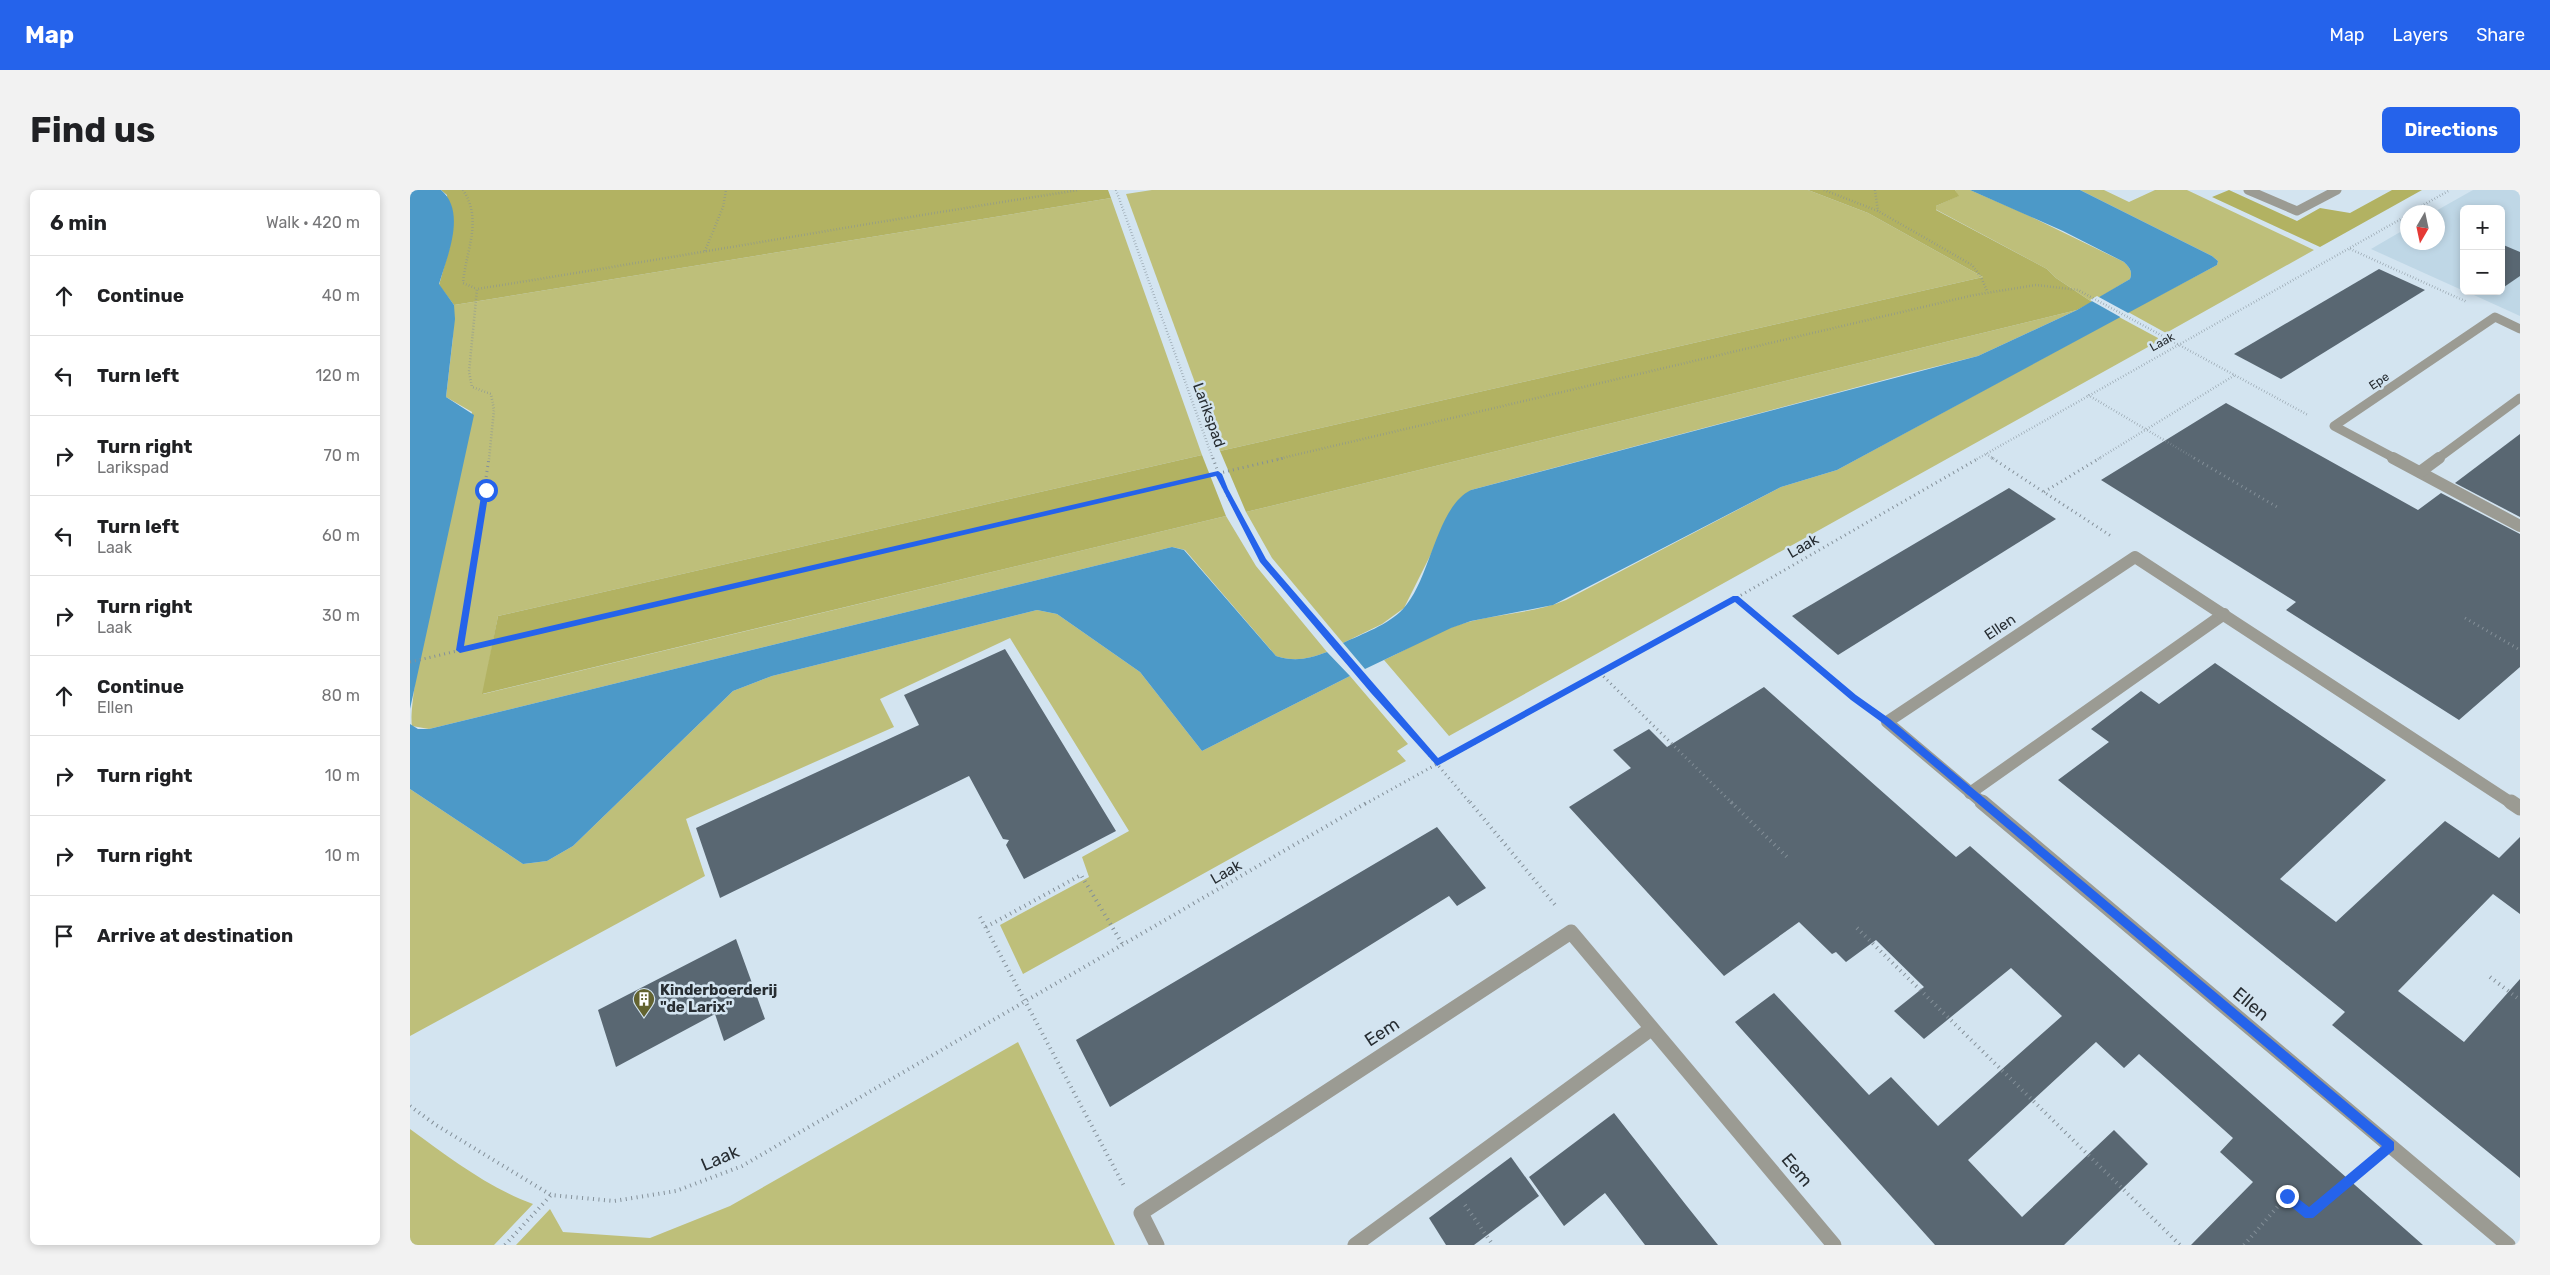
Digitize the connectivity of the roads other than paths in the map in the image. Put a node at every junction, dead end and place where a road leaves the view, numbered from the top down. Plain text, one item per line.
1 (2248, 190) edge
2 (2337, 190) edge
3 (2520, 329) edge
4 (2520, 398) edge
5 (2420, 472) junction
6 (2520, 526) edge
7 (2224, 614) junction
8 (1970, 793) junction
9 (2520, 808) edge
10 (1651, 1029) junction
11 (1157, 1245) edge
12 (1355, 1245) edge
13 (1834, 1245) edge
14 (2508, 1245) edge

1 - 2 street
3 - 5 street, Epe
4 - 5 street
5 - 6 street
7 - 8 street
7 - 8 street, Ellen
7 - 9 street
8 - 14 street, Ellen
10 - 11 street, Eem
10 - 12 street
10 - 13 street, Eem

